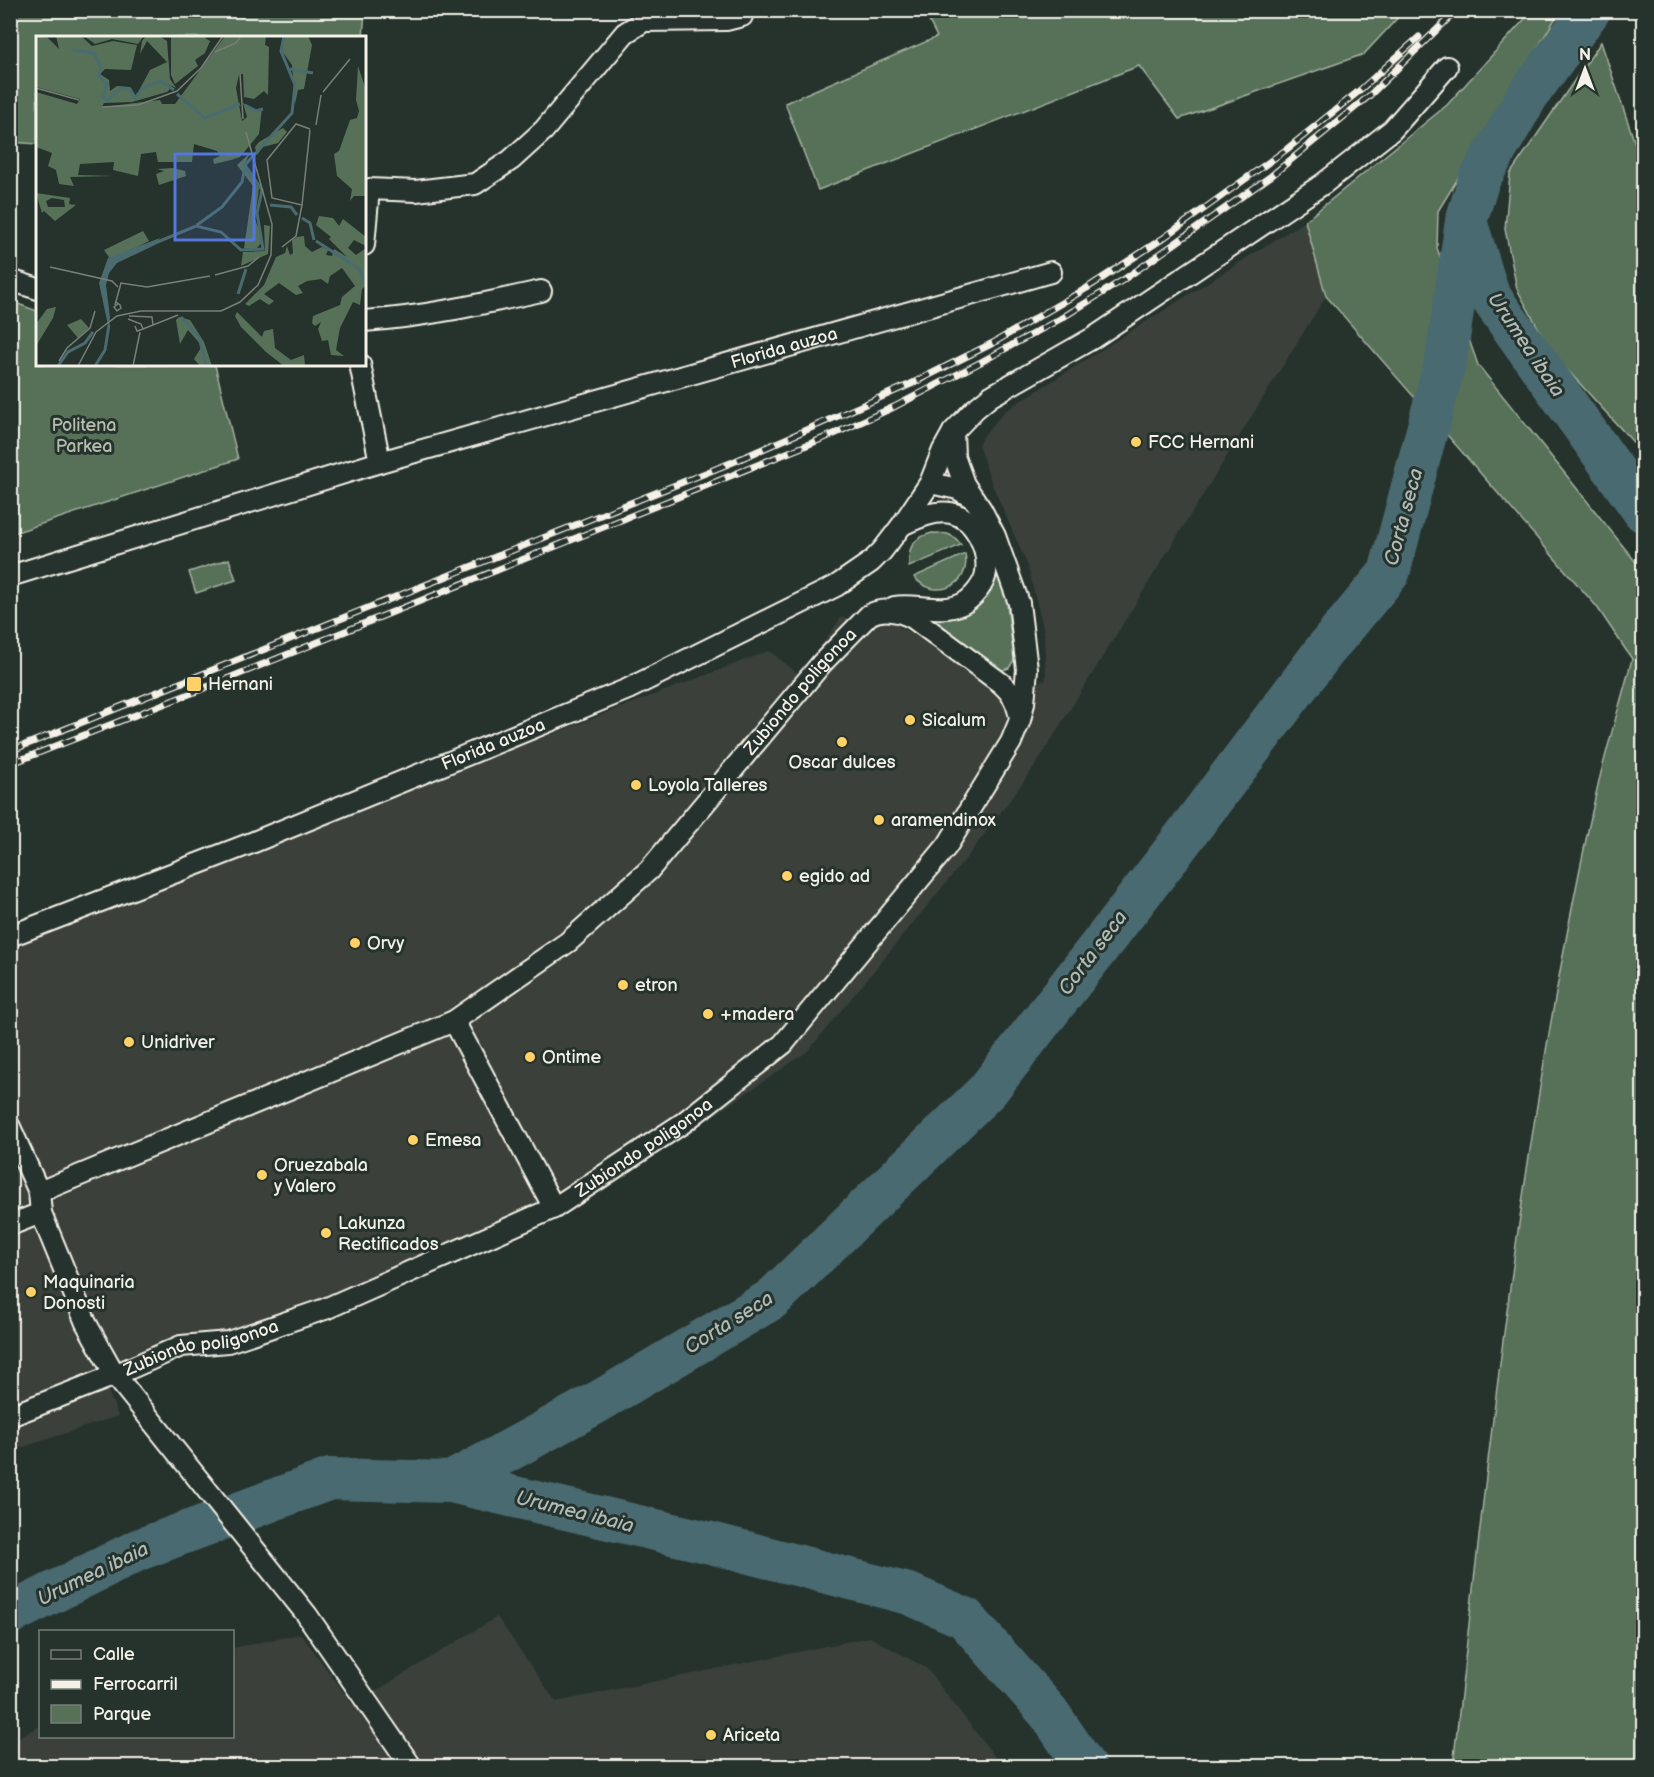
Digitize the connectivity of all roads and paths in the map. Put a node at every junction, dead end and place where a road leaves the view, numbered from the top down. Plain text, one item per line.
1 (744, 10) edge
2 (1447, 67) dead end
3 (366, 223) edge
4 (1051, 272) dead end
5 (10, 280) edge
6 (36, 288) edge
7 (541, 291) dead end
8 (366, 321) edge
9 (360, 366) edge
10 (953, 432) junction
11 (380, 462) junction
12 (930, 483) junction
13 (974, 499) junction
14 (943, 513) junction
15 (902, 525) junction
16 (10, 576) edge
17 (877, 610) junction
18 (1020, 720) junction
19 (10, 936) edge
20 (454, 1022) junction
21 (10, 1127) edge
22 (39, 1192) junction
23 (554, 1208) junction
24 (41, 1213) junction
25 (10, 1225) edge
26 (115, 1375) junction
27 (10, 1416) edge
28 (411, 1767) edge

1 - 3 street
2 - 10 street, Florida auzoa
4 - 11 street, Florida auzoa
5 - 6 street
7 - 8 street
9 - 11 street
10 - 12 street, Florida auzoa
10 - 13 street, Zubiondo poligonoa
11 - 16 street, Florida auzoa
12 - 13 street
12 - 14 street
12 - 15 street, Florida auzoa
13 - 18 street, Zubiondo poligonoa
14 - 15 street
14 - 17 street
15 - 19 street, Florida auzoa
17 - 18 street
17 - 20 street, Zubiondo poligonoa
18 - 23 street, Zubiondo poligonoa
20 - 22 street, Zubiondo poligonoa
20 - 23 street, Zubiondo poligonoa
21 - 22 street
22 - 24 street
23 - 26 street, Zubiondo poligonoa
24 - 25 street
24 - 26 street
26 - 27 street
26 - 28 street

